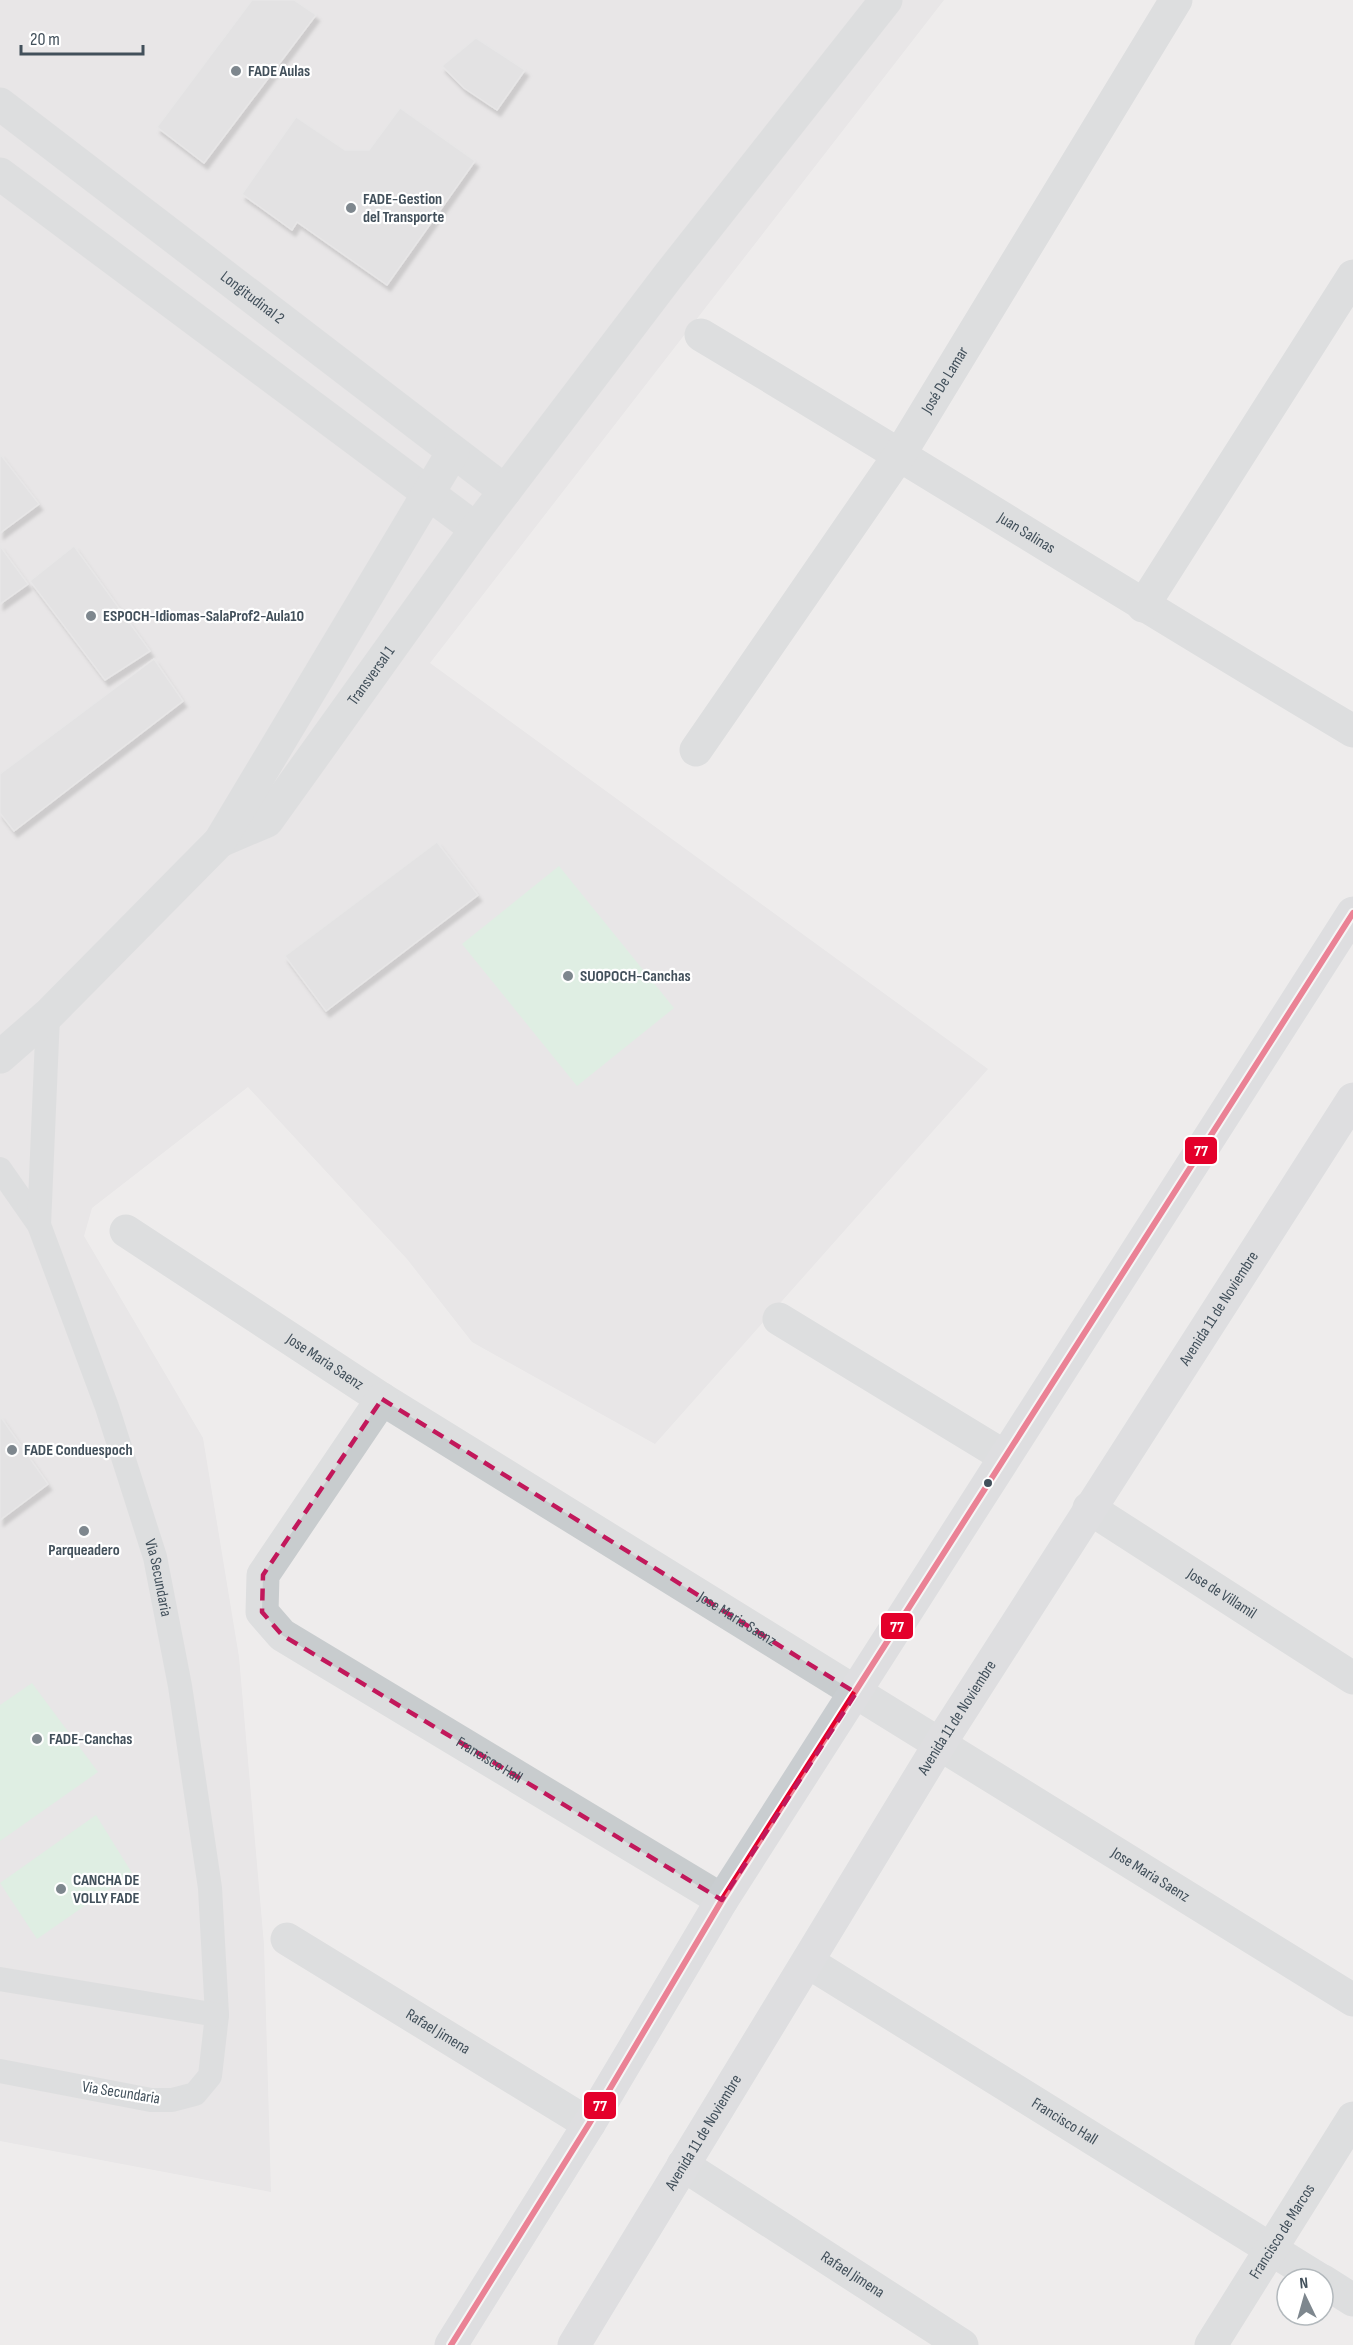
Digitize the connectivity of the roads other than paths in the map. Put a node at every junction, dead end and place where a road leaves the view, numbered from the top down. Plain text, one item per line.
1 (886, 0) edge
2 (1176, 0) edge
3 (0, 104) edge
4 (0, 174) edge
5 (1353, 276) edge
6 (701, 335) dead end
7 (453, 452) junction
8 (900, 454) junction
9 (505, 491) junction
10 (427, 493) junction
11 (476, 529) junction
12 (1143, 606) junction
13 (1353, 731) edge
14 (696, 750) dead end
15 (220, 841) junction
16 (1353, 913) edge
17 (48, 1015) junction
18 (0, 1057) edge
19 (1353, 1099) edge
20 (0, 1169) edge
21 (39, 1225) junction
22 (126, 1231) dead end
23 (779, 1319) dead end
24 (382, 1399) junction
25 (1004, 1456) junction
26 (1089, 1508) junction
27 (1353, 1678) edge
28 (856, 1693) junction
29 (939, 1745) junction
30 (722, 1900) junction
31 (287, 1940) dead end
32 (808, 1962) junction
33 (0, 1979) edge
34 (1353, 2000) edge
35 (217, 2015) junction
36 (0, 2071) edge
37 (1353, 2118) edge
38 (589, 2124) junction
39 (683, 2165) junction
40 (1271, 2249) junction
41 (1300, 2267) edge
42 (1335, 2289) edge
43 (1353, 2300) edge
44 (451, 2345) edge
45 (574, 2345) edge
46 (962, 2345) edge
47 (1211, 2345) edge

1 - 9 street, Transversal 1
2 - 8 street, José De Lamar
3 - 7 street, Longitudinal 2
4 - 10 street
5 - 12 street
6 - 8 street, Juan Salinas
7 - 9 street, Longitudinal 2
7 - 10 street, Transversal 1
8 - 12 street, Juan Salinas
8 - 14 street, José De Lamar
9 - 11 street, Transversal 1
10 - 11 street
10 - 15 street, Transversal 1
11 - 15 street, Transversal 1
12 - 13 street, Juan Salinas
15 - 17 street, Transversal 1
16 - 25 main road
17 - 18 street, Transversal 1
17 - 21 lane
19 - 26 main road, Avenida 11 de Noviembre
20 - 21 lane, Via Secundaria
21 - 35 lane, Via Secundaria
22 - 24 street, Jose Maria Saenz
23 - 25 street
24 - 28 street, Jose Maria Saenz
24 - 30 street, Francisco Hall
25 - 28 main road
26 - 27 street, Jose de Villamil
26 - 29 main road, Avenida 11 de Noviembre
28 - 29 street, Jose Maria Saenz
28 - 30 main road
29 - 32 main road, Avenida 11 de Noviembre
29 - 34 street, Jose Maria Saenz
30 - 38 main road
31 - 38 street, Rafael Jimena
32 - 39 main road, Avenida 11 de Noviembre
32 - 40 street, Francisco Hall
33 - 35 lane
35 - 36 lane, Via Secundaria
37 - 40 street, Francisco de Marcos
38 - 44 main road
39 - 45 main road, Avenida 11 de Noviembre
39 - 46 street, Rafael Jimena
40 - 41 street, Francisco Hall
40 - 47 street, Francisco de Marcos
42 - 43 street, Francisco Hall

